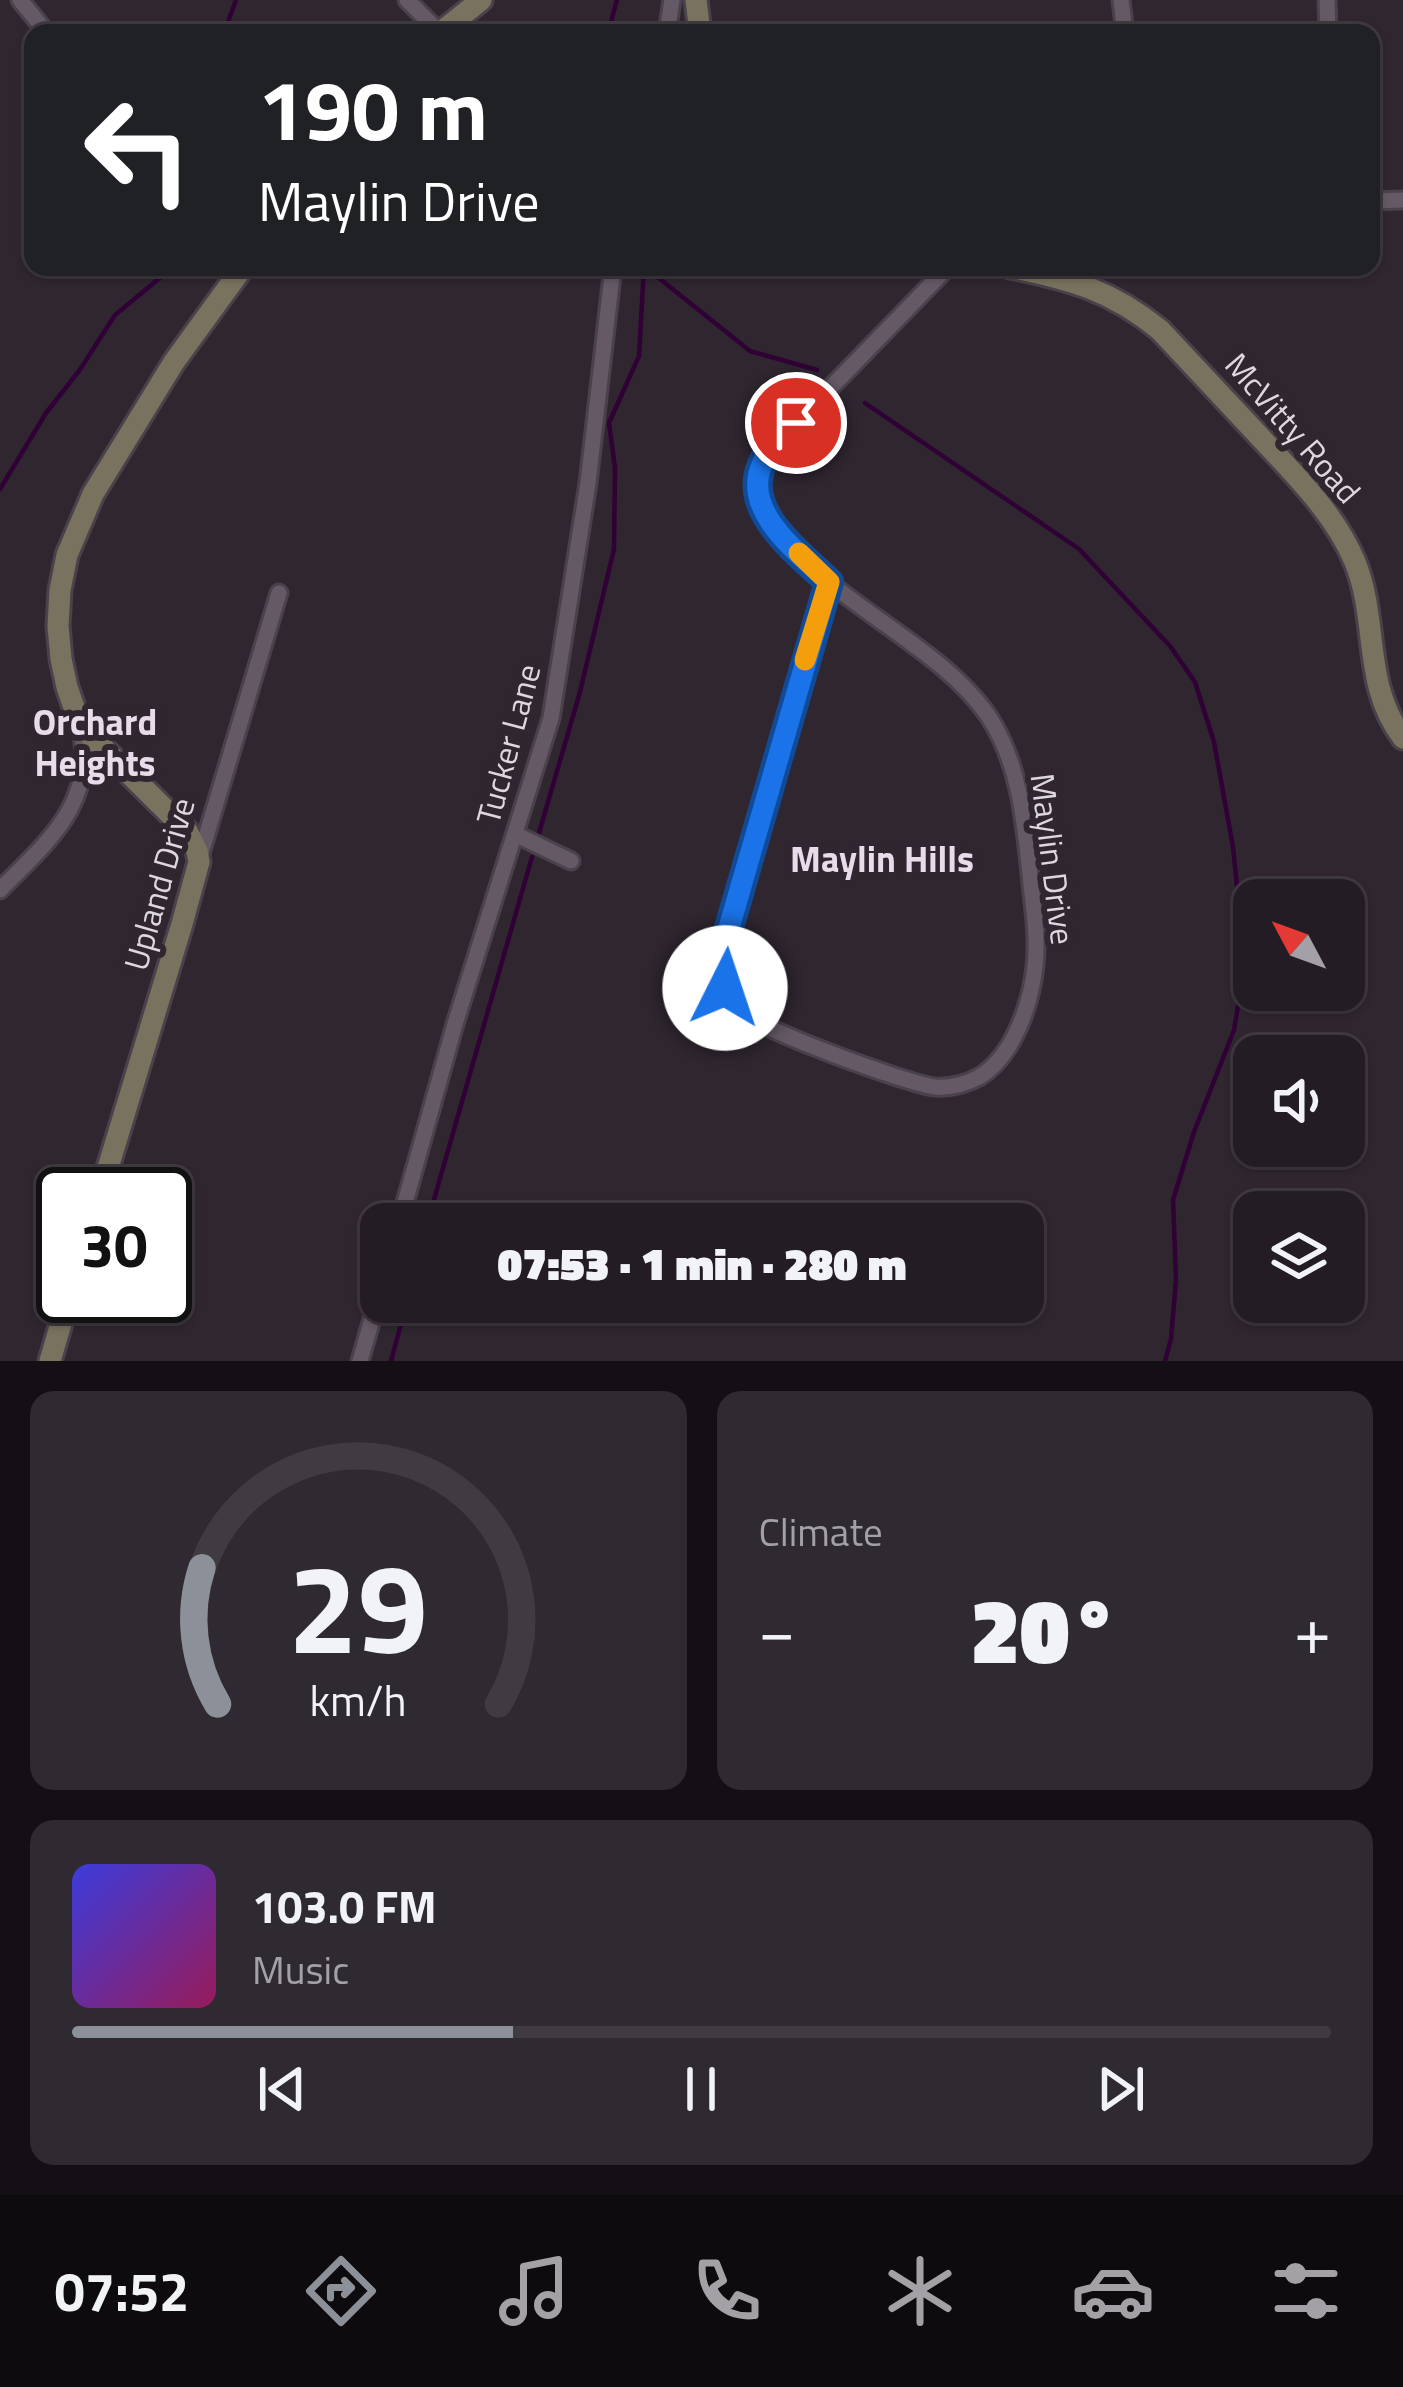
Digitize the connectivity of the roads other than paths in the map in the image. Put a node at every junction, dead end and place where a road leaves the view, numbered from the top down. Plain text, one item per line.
1 (20, 0) edge
2 (407, 0) edge
3 (481, 0) edge
4 (40, 24) edge
5 (429, 24) edge
6 (451, 24) edge
7 (234, 276) edge
8 (612, 276) edge
9 (939, 276) edge
10 (1048, 276) edge
11 (829, 582) junction
12 (279, 593) dead end
13 (80, 725) junction
14 (1403, 738) edge
15 (515, 834) junction
16 (571, 861) dead end
17 (199, 862) junction
18 (0, 890) edge
19 (108, 1167) edge
20 (405, 1203) edge
21 (61, 1323) edge
22 (371, 1323) edge
23 (50, 1361) edge
24 (360, 1361) edge

1 - 4 street
2 - 5 street
3 - 6 street
7 - 13 street
8 - 15 street, Tucker Lane
9 - 11 street, Maylin Drive
10 - 14 street, McVitty Road
11 - 11 street, Maylin Drive
12 - 17 street, Upland Drive
13 - 17 street
13 - 18 street
15 - 16 street
15 - 20 street, Tucker Lane
17 - 19 street, Upland Drive
21 - 23 street
22 - 24 street

